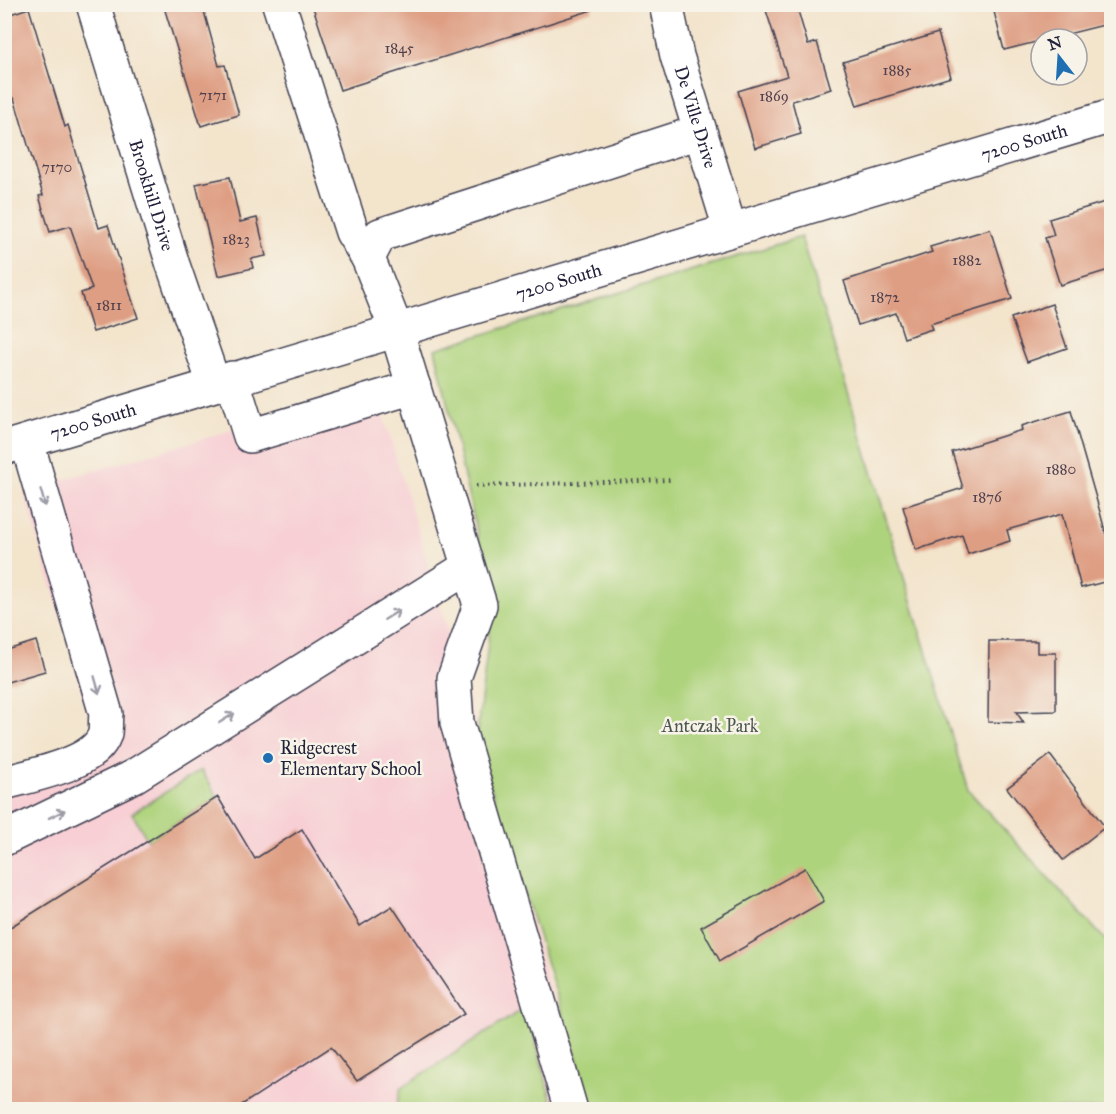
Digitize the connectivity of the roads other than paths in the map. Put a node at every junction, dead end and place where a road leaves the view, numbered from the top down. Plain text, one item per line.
1 (93, 4) edge
2 (279, 4) edge
3 (666, 4) edge
4 (1112, 116) edge
5 (699, 132) junction
6 (730, 230) junction
7 (368, 258) junction
8 (396, 329) junction
9 (223, 381) junction
10 (414, 387) junction
11 (16, 445) edge
12 (468, 567) junction
13 (4, 783) edge
14 (4, 839) edge
15 (571, 1110) edge

1 - 9 street, Brookhill Drive
2 - 7 street
3 - 5 street, De Ville Drive
4 - 6 street, 7200 South
5 - 6 street, De Ville Drive
5 - 7 street
6 - 8 street, 7200 South
7 - 8 street
8 - 9 street, 7200 South
8 - 10 street
9 - 10 street, Brookhill Drive
9 - 11 street, 7200 South
10 - 12 street
11 -> 13 street
14 -> 12 street
12 - 15 street

